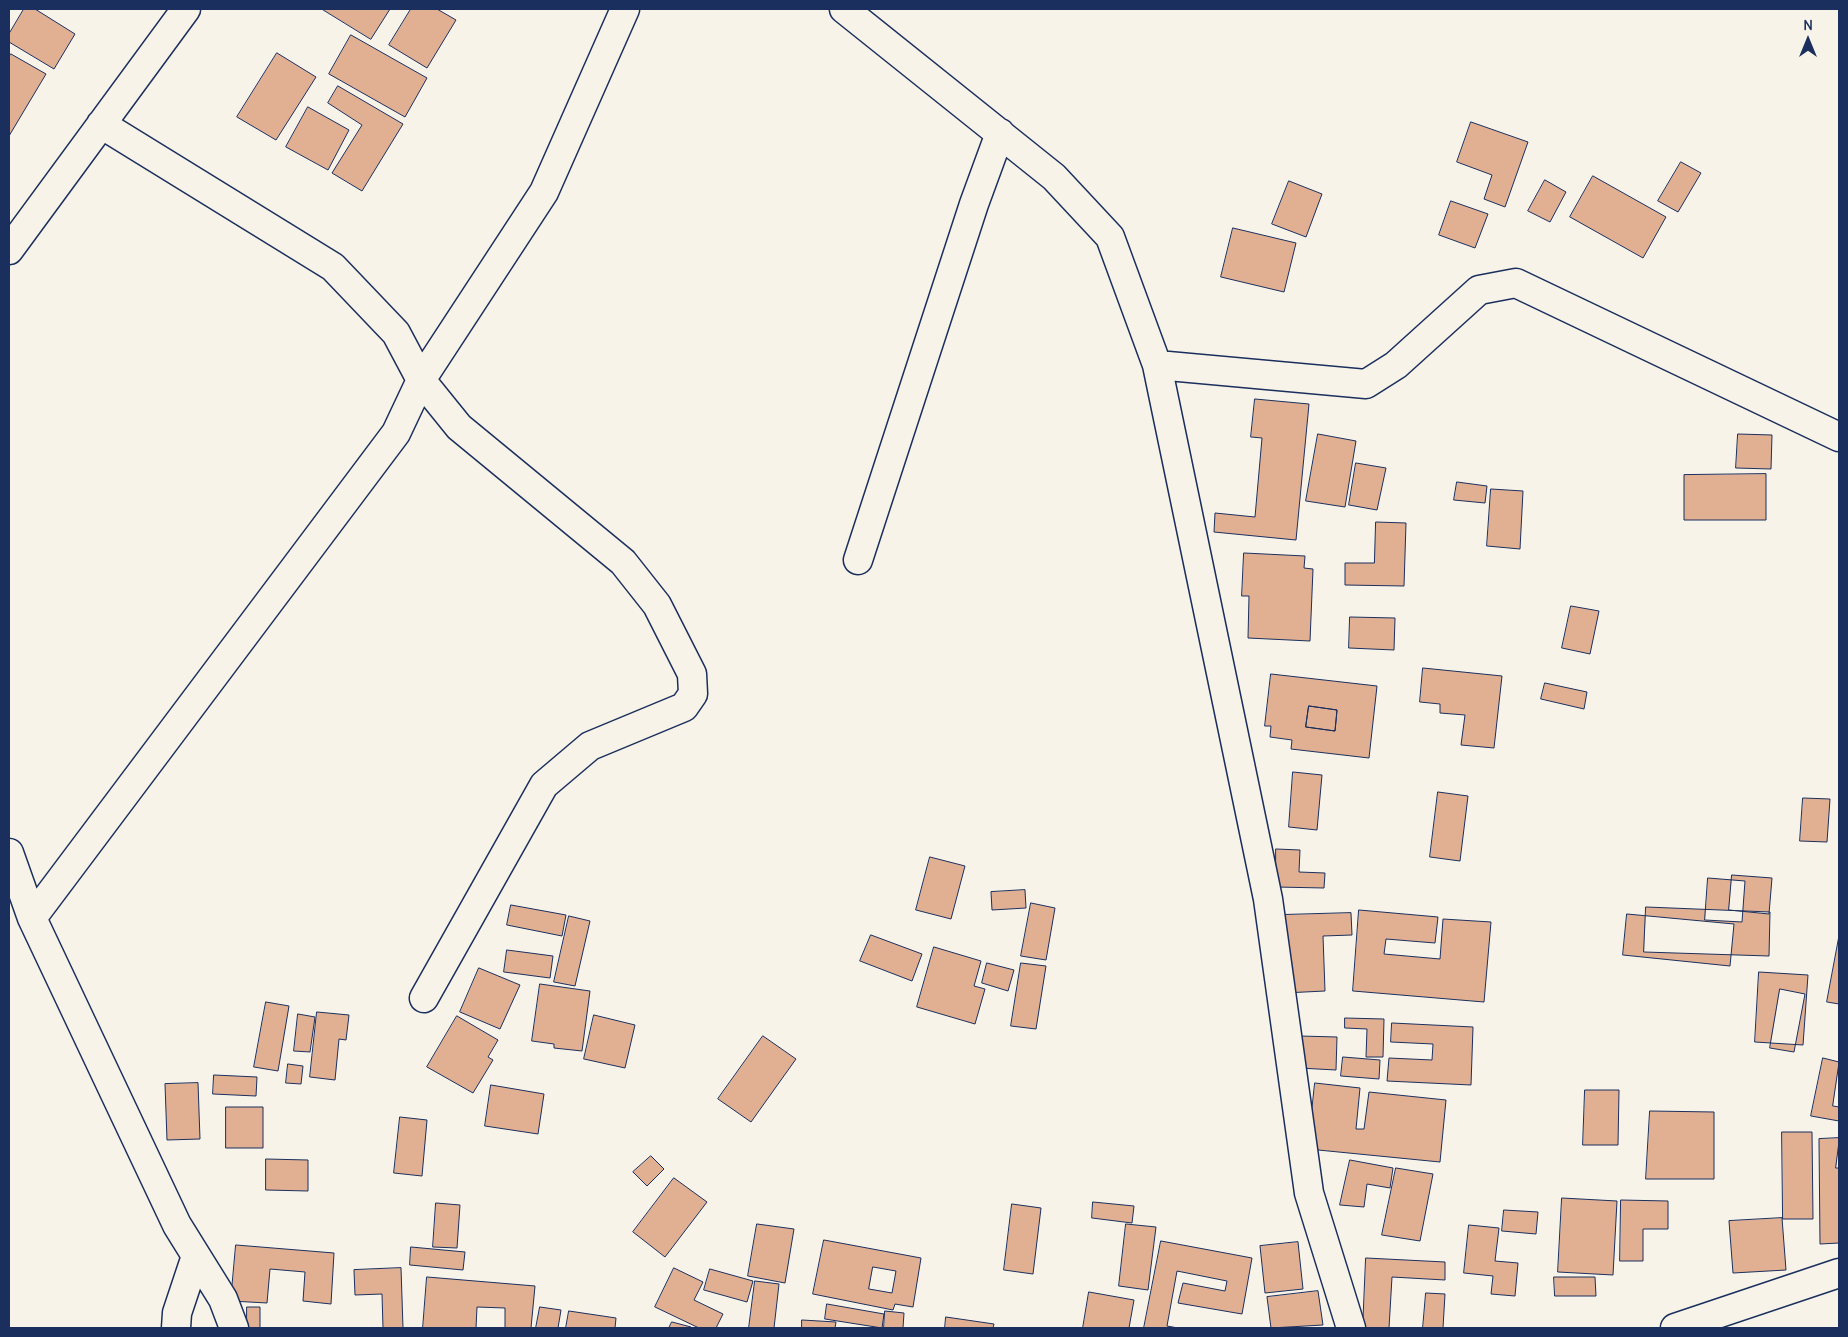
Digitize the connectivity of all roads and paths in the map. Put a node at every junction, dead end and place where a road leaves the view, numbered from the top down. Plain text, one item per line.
1 (186, 9) edge
2 (625, 9) edge
3 (844, 9) edge
4 (101, 124) junction
5 (1000, 133) junction
6 (9, 250) edge
7 (1157, 365) junction
8 (421, 380) junction
9 (1839, 437) edge
10 (858, 560) dead end
11 (9, 853) edge
12 (32, 918) junction
13 (424, 998) dead end
14 (196, 1256) junction
15 (1839, 1272) edge
16 (176, 1328) edge
17 (234, 1328) edge
18 (1351, 1328) edge
19 (1675, 1328) edge

1 - 4 street
2 - 8 street
3 - 5 street
4 - 6 street
4 - 8 street
5 - 7 street
5 - 10 street
7 - 9 street
7 - 18 street
8 - 12 street
8 - 13 street
11 - 12 street
12 - 14 street
14 - 16 street
14 - 17 street
15 - 19 street

